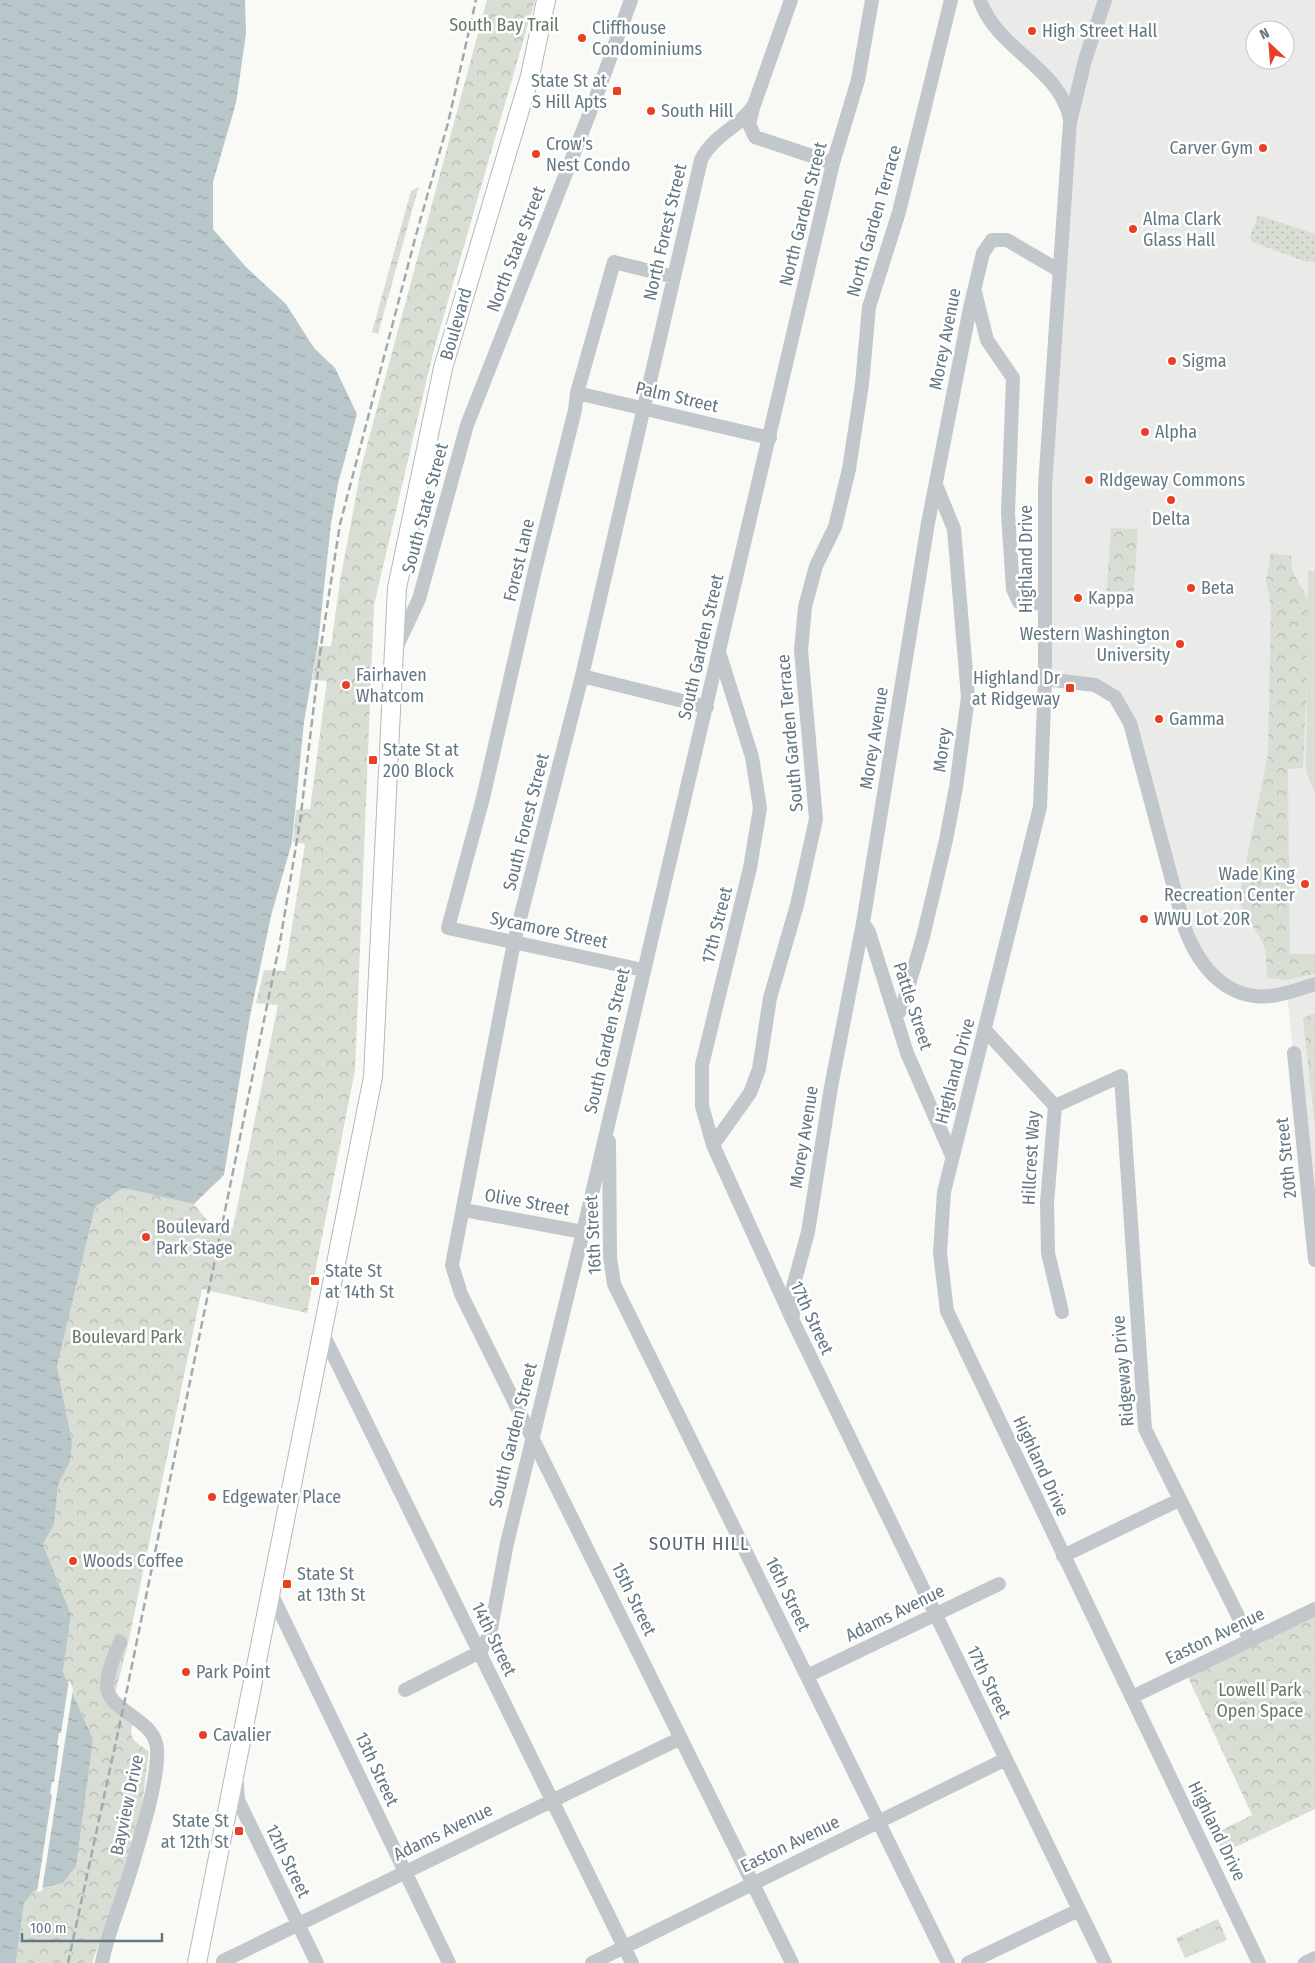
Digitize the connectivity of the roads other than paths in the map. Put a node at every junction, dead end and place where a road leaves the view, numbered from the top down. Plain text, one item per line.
1 (546, 0) edge
2 (631, 0) edge
3 (791, 0) edge
4 (872, 0) edge
5 (951, 0) edge
6 (980, 0) edge
7 (1105, 0) edge
8 (1083, 69) junction
9 (1050, 82) junction
10 (754, 105) junction
11 (1070, 122) junction
12 (719, 136) junction
13 (755, 137) junction
14 (833, 163) junction
15 (1060, 271) junction
16 (674, 277) junction
17 (974, 290) junction
18 (488, 371) joint
19 (576, 393) junction
20 (643, 408) junction
21 (770, 438) junction
22 (851, 456) joint
23 (936, 485) junction
24 (1045, 604) junction
25 (718, 649) junction
26 (393, 653) junction
27 (582, 676) junction
28 (1045, 678) junction
29 (707, 707) junction
30 (863, 923) junction
31 (448, 928) joint
32 (514, 942) junction
33 (643, 970) junction
34 (1315, 984) edge
35 (897, 1015) junction
36 (985, 1030) junction
37 (1294, 1053) dead end
38 (1055, 1106) junction
39 (609, 1118) junction
40 (713, 1145) junction
41 (952, 1156) junction
42 (464, 1210) junction
43 (583, 1232) junction
44 (456, 1248) joint
45 (1315, 1260) edge
46 (1062, 1312) dead end
47 (792, 1321) junction
48 (322, 1332) junction
49 (532, 1435) junction
50 (1179, 1500) junction
51 (1063, 1556) junction
52 (999, 1584) dead end
53 (270, 1591) junction
54 (1315, 1609) edge
55 (934, 1614) junction
56 (1250, 1640) junction
57 (120, 1642) dead end
58 (480, 1652) junction
59 (807, 1676) junction
60 (405, 1690) dead end
61 (1132, 1697) junction
62 (681, 1738) junction
63 (1006, 1759) junction
64 (236, 1773) junction
65 (552, 1799) junction
66 (880, 1821) junction
67 (406, 1871) junction
68 (753, 1884) junction
69 (1079, 1910) junction
70 (297, 1924) junction
71 (625, 1947) junction
72 (1315, 1958) edge
73 (223, 1961) dead end
74 (198, 1962) edge
75 (102, 1963) edge
76 (317, 1963) edge
77 (449, 1963) edge
78 (592, 1963) edge
79 (632, 1963) edge
80 (792, 1963) edge
81 (948, 1963) edge
82 (968, 1963) edge
83 (1105, 1963) edge
84 (1259, 1963) edge
85 (1304, 1963) edge

1 - 26 main road, Boulevard
2 - 18 street, North State Street
3 - 10 street, North Forest Street
4 - 14 street, North Garden Street
5 - 22 street, North Garden Terrace
6 - 9 street
7 - 8 street
8 - 9 street
8 - 11 street
9 - 11 street
10 - 12 street, North Forest Street
10 - 13 street
11 - 15 street, Highland Drive
12 - 13 street
12 - 16 street, North Forest Street
13 - 14 street
14 - 21 street, North Garden Street
15 - 17 street, Morey Avenue
15 - 24 street, Highland Drive
16 - 19 street, Forest Lane
16 - 20 street, North Forest Street
17 - 23 street, Morey Avenue
17 - 24 street
18 - 26 street, South State Street
19 - 20 street, Palm Street
19 - 31 street, Forest Lane
20 - 21 street, Palm Street
20 - 27 street, South Forest Street
21 - 25 street, South Garden Street
22 - 40 street, South Garden Terrace
23 - 30 street, Morey Avenue
23 - 35 street, Morey
24 - 28 street, Highland Drive
25 - 29 street, South Garden Street
25 - 40 street, 17th Street
26 - 48 main road, Boulevard
27 - 29 street
27 - 32 street, South Forest Street
28 - 34 street
28 - 36 street, Highland Drive
29 - 33 street, South Garden Street
30 - 35 street, Pattle Street
30 - 47 street, Morey Avenue
31 - 32 street, Sycamore Street
32 - 33 street, Sycamore Street
32 - 42 street, South Forest Street
33 - 39 street, South Garden Street
35 - 41 street, Pattle Street
36 - 38 street, Hillcrest Way
36 - 41 street, Highland Drive
37 - 45 street, 20th Street
38 - 46 street, Hillcrest Way
38 - 50 street, Ridgeway Drive
39 - 43 street, South Garden Street
39 - 59 street, 16th Street
40 - 47 street, 17th Street
41 - 51 street, Highland Drive
42 - 43 street, Olive Street
42 - 44 street, South Forest Street
43 - 49 street, South Garden Street
44 - 49 street, 15th Street
47 - 55 street, 17th Street
48 - 53 main road, Boulevard
48 - 58 street, 14th Street
49 - 58 street, South Garden Street
49 - 62 street, 15th Street
50 - 51 street
50 - 56 street, Ridgeway Drive
51 - 61 street, Highland Drive
52 - 55 street, Adams Avenue
53 - 64 main road, Boulevard
53 - 67 street, 13th Street
54 - 56 street, Easton Avenue
55 - 59 street, Adams Avenue
55 - 63 street, 17th Street
56 - 61 street, Easton Avenue
57 - 75 street, Bayview Drive
58 - 60 street
58 - 65 street, 14th Street
59 - 66 street, 16th Street
61 - 84 street, Highland Drive
62 - 65 street, Adams Avenue
62 - 68 street, 15th Street
63 - 66 street, Easton Avenue
63 - 69 street, 17th Street
64 - 70 street, 12th Street
64 - 74 main road, Boulevard
65 - 67 street, Adams Avenue
65 - 71 street, 14th Street
66 - 68 street, Easton Avenue
66 - 81 street, 16th Street
67 - 70 street, Adams Avenue
67 - 77 street, 13th Street
68 - 71 street, Easton Avenue
68 - 80 street, 15th Street
69 - 82 street
69 - 83 street, 17th Street
70 - 73 street, Adams Avenue
70 - 76 street, 12th Street
71 - 78 street, Easton Avenue
71 - 79 street, 14th Street
72 - 85 street

